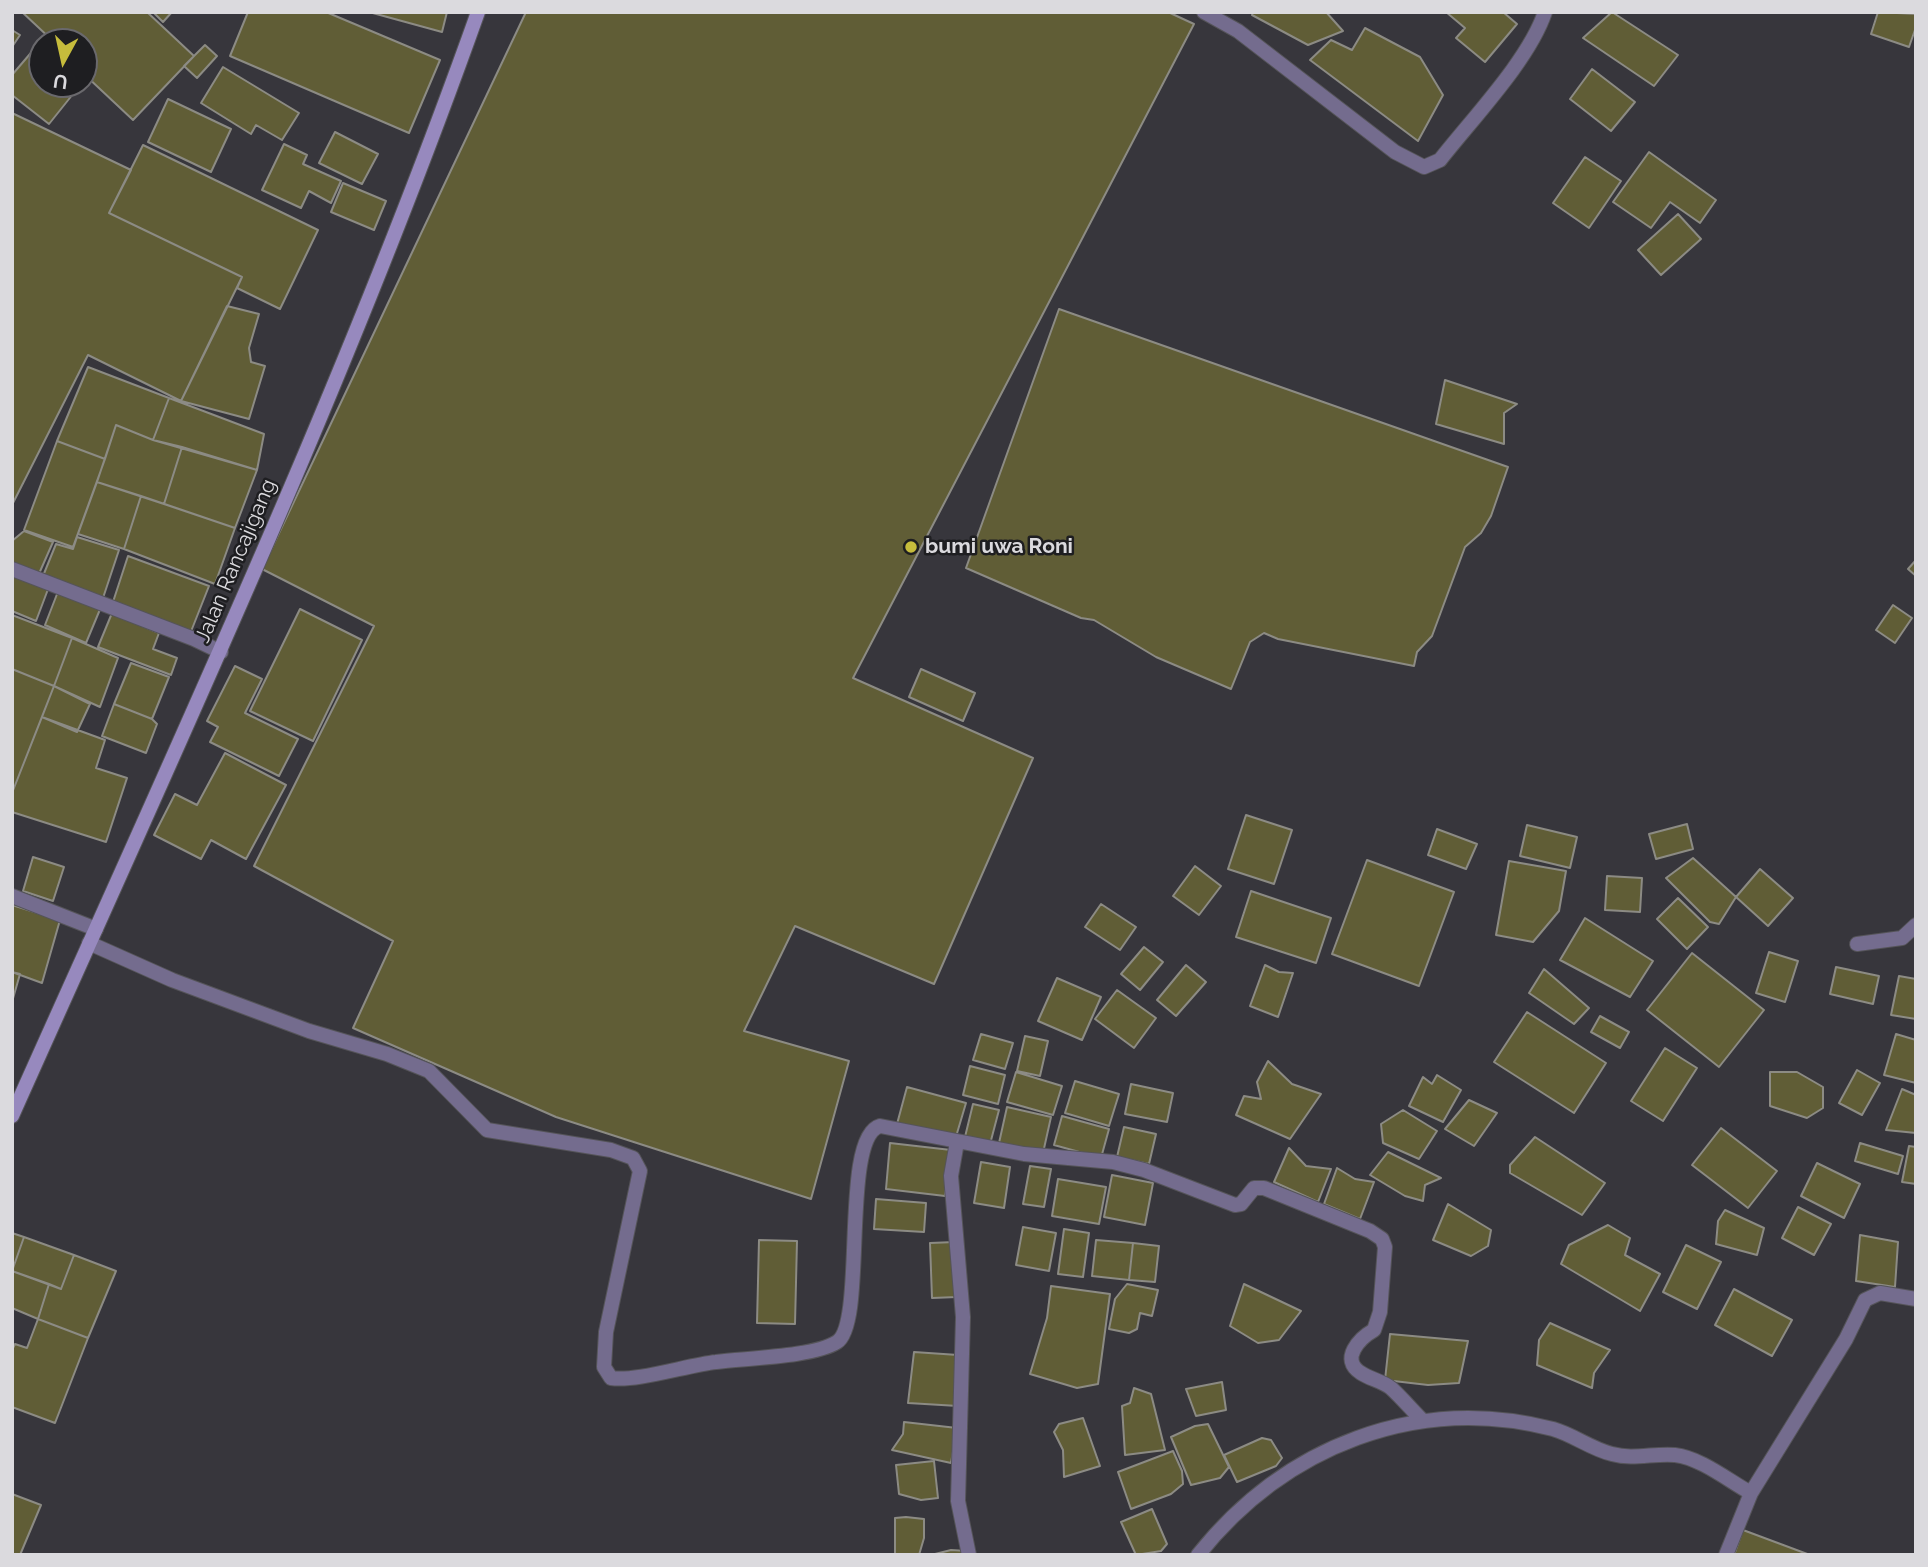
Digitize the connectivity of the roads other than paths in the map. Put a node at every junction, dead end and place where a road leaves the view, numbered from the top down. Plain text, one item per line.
1 (478, 12) edge
2 (1204, 12) edge
3 (1545, 12) edge
4 (12, 569) edge
5 (221, 652) junction
6 (12, 896) edge
7 (1916, 925) edge
8 (96, 929) junction
9 (89, 943) junction
10 (1857, 944) dead end
11 (12, 1116) edge
12 (957, 1142) junction
13 (1916, 1299) edge
14 (1422, 1420) junction
15 (1751, 1493) junction
16 (970, 1555) edge
17 (1198, 1555) edge
18 (1726, 1555) edge

1 - 5 main road, Jalan Rancajigang
2 - 3 street
4 - 5 street
5 - 8 main road, Jalan Rancajigang
6 - 8 street
7 - 10 street
8 - 9 main road, Jalan Rancajigang
9 - 11 main road, Jalan Rancajigang
9 - 12 street
12 - 14 street
12 - 16 street
13 - 15 street
14 - 15 street
14 - 17 street
15 - 18 street

